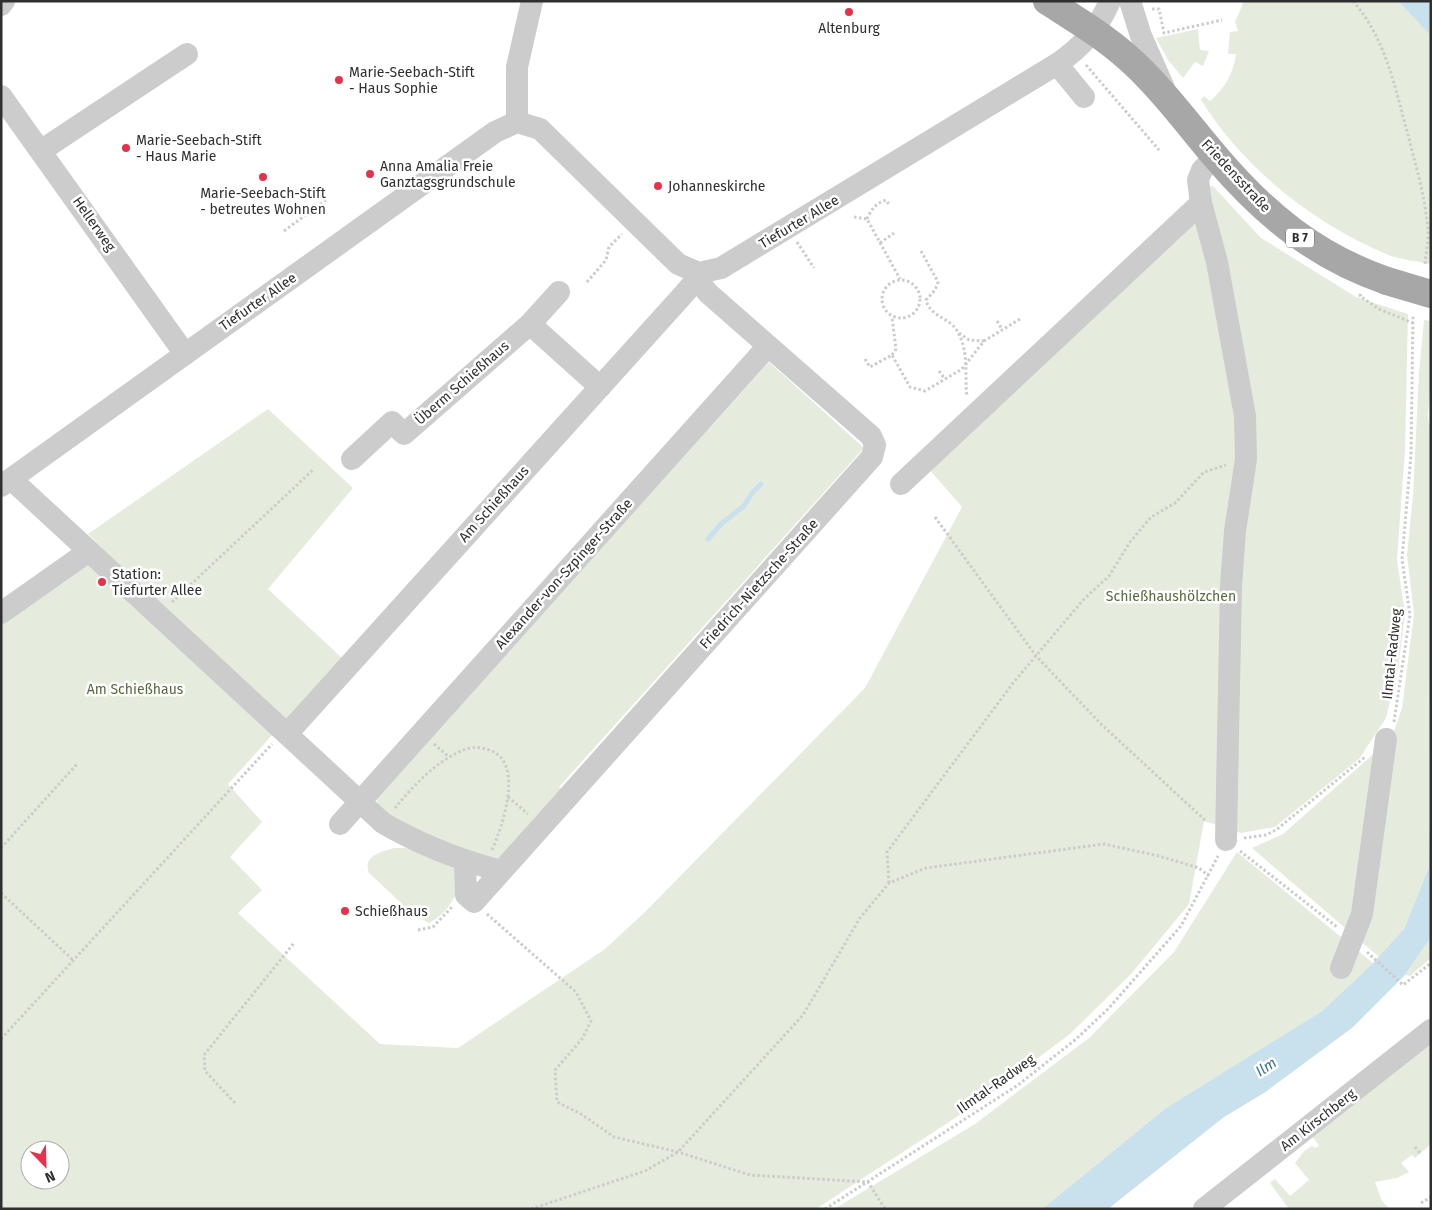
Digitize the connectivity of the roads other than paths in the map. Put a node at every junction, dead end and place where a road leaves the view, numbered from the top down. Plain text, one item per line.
1 (4, 1) edge
2 (532, 1) edge
3 (1047, 1) edge
4 (1110, 1) edge
5 (1130, 1) edge
6 (1, 5) edge
7 (1095, 31) junction
8 (187, 54) dead end
9 (1057, 64) junction
10 (1, 96) edge
11 (1084, 97) dead end
12 (1174, 106) junction
13 (517, 122) junction
14 (42, 150) junction
15 (1214, 156) junction
16 (1201, 203) junction
17 (698, 276) junction
18 (559, 292) dead end
19 (1431, 294) edge
20 (530, 324) junction
21 (768, 346) junction
22 (185, 354) junction
23 (600, 387) junction
24 (352, 459) dead end
25 (6, 482) edge
26 (901, 484) dead end
27 (89, 551) junction
28 (1, 613) edge
29 (288, 734) junction
30 (1386, 739) road end
31 (361, 801) junction
32 (340, 824) dead end
33 (1226, 840) road end
34 (484, 866) junction
35 (1341, 968) dead end
36 (1431, 1030) edge
37 (1204, 1209) edge

1 - 6 street
2 - 13 street
3 - 7 main road, B 7
4 - 7 street, Tiefurter Allee
5 - 12 street
7 - 9 street, Tiefurter Allee
7 - 12 main road, Friedensstraße / B 7
8 - 14 street
9 - 11 street
9 - 17 street, Tiefurter Allee
10 - 14 street, Hellerweg
12 - 15 main road, Friedensstraße / B 7
13 - 17 street
13 - 22 street, Tiefurter Allee
14 - 22 street, Hellerweg
15 - 16 street
15 - 19 main road, Friedensstraße / B 7, bridge
16 - 26 street
16 - 33 street
17 - 21 street, Friedrich-Nietzsche-Straße
17 - 23 street, Am Schießhaus
18 - 20 street, Überm Schießhaus
20 - 23 street
20 - 24 street, Überm Schießhaus
21 - 31 street, Alexander-von-Szpinger-Straße
21 - 34 street, Friedrich-Nietzsche-Straße
22 - 25 street, Tiefurter Allee
23 - 29 street, Am Schießhaus
25 - 27 street
27 - 28 street
27 - 29 street
29 - 31 street
30 - 35 street
31 - 32 street, Alexander-von-Szpinger-Straße
31 - 34 street
34 - 34 street, Friedrich-Nietzsche-Straße
36 - 37 street, Am Kirschberg

